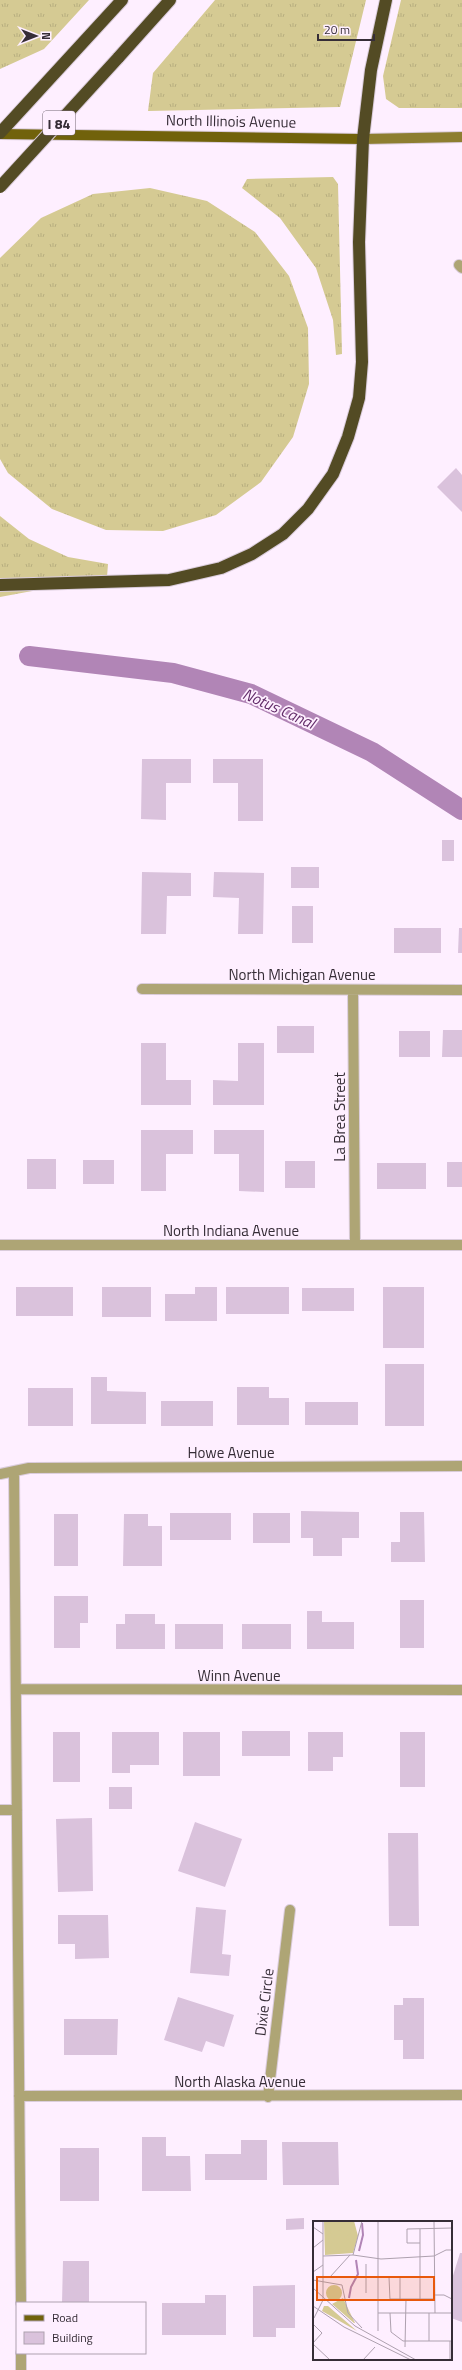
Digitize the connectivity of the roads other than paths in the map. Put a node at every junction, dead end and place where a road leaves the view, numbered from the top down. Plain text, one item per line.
1 (122, 0) edge
2 (170, 0) edge
3 (386, 0) edge
4 (0, 134) edge
5 (462, 137) edge
6 (362, 138) junction
7 (0, 187) edge
8 (0, 585) edge
9 (142, 989) dead end
10 (353, 990) junction
11 (462, 990) edge
12 (0, 1245) edge
13 (355, 1245) junction
14 (462, 1245) edge
15 (462, 1466) edge
16 (14, 1471) junction
17 (0, 1474) edge
18 (16, 1689) junction
19 (462, 1690) edge
20 (0, 1810) edge
21 (17, 1810) junction
22 (290, 1910) dead end
23 (462, 2095) edge
24 (19, 2096) junction
25 (268, 2097) junction
26 (21, 2302) edge
27 (21, 2354) edge
28 (21, 2370) edge

1 - 4 highway, I 84
2 - 7 highway, I 84, bridge
3 - 6 highway
4 - 6 main road, North Illinois Avenue
5 - 6 main road, North Illinois Avenue
6 - 8 highway
9 - 10 street, North Michigan Avenue
10 - 11 street, North Michigan Avenue
10 - 13 street, La Brea Street
12 - 13 street, North Indiana Avenue
13 - 14 street, North Indiana Avenue
15 - 16 street, Howe Avenue
16 - 17 street, Howe Avenue
16 - 18 street
18 - 19 street, Winn Avenue
18 - 21 street
20 - 21 street
21 - 24 street
22 - 25 street, Dixie Circle
23 - 25 street, North Alaska Avenue
24 - 25 street, North Alaska Avenue
24 - 26 street
27 - 28 street

